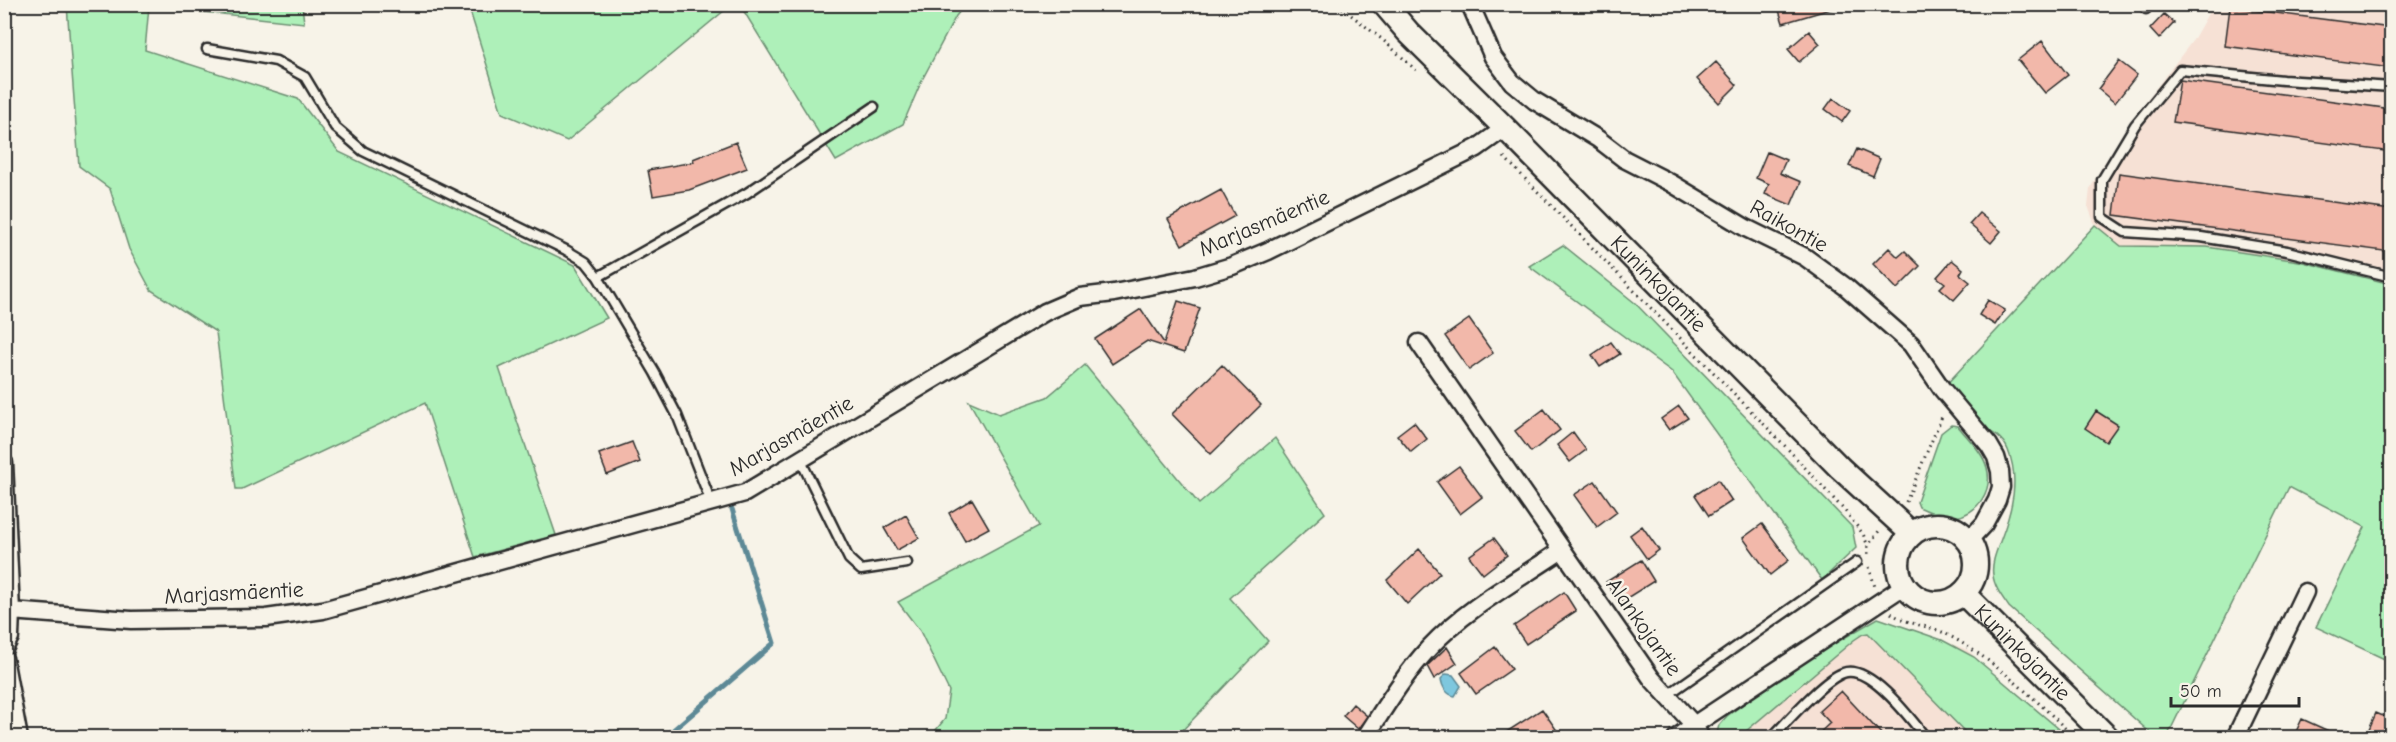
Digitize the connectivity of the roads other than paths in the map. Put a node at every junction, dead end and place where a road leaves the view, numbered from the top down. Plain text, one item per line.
1 (1370, 4) edge
2 (1384, 4) edge
3 (1470, 4) edge
4 (1408, 32) junction
5 (207, 49) dead end
6 (2391, 87) edge
7 (874, 107) dead end
8 (1497, 135) junction
9 (598, 277) junction
10 (2391, 277) edge
11 (1419, 343) dead end
12 (801, 459) junction
13 (4, 463) edge
14 (711, 502) junction
15 (6, 512) edge
16 (1912, 534) junction
17 (1968, 541) junction
18 (1562, 549) junction
19 (1857, 562) road end
20 (907, 563) dead end
21 (1904, 586) junction
22 (2305, 592) dead end
23 (1964, 593) junction
24 (11, 610) junction
25 (4, 649) edge
26 (4, 658) edge
27 (1665, 696) junction
28 (1698, 731) edge
29 (19, 738) edge
30 (1365, 738) edge
31 (1676, 738) edge
32 (1771, 738) edge
33 (1926, 738) edge
34 (2108, 738) edge
35 (2235, 738) edge

1 - 4 main road, Kuninkojantie
2 - 4 main road, Kuninkojantie
3 - 17 street, Raikontie
4 - 8 main road, Kuninkojantie
5 - 9 lane
6 - 10 lane
7 - 9 lane
8 - 12 street, Marjasmäentie
8 - 16 main road, Kuninkojantie
9 - 14 lane
11 - 18 street, Alankojantie
12 - 14 street, Marjasmäentie
12 - 20 lane
13 - 15 street
14 - 24 street, Marjasmäentie
15 - 24 street
16 - 17 main road
16 - 21 main road
17 - 23 main road
18 - 27 street, Alankojantie
18 - 30 street
19 - 27 lane
21 - 23 main road
21 - 28 street
22 - 35 street
23 - 34 main road, Kuninkojantie
24 - 25 street
26 - 29 street
27 - 28 street, Alankojantie
28 - 31 street
32 - 33 lane

